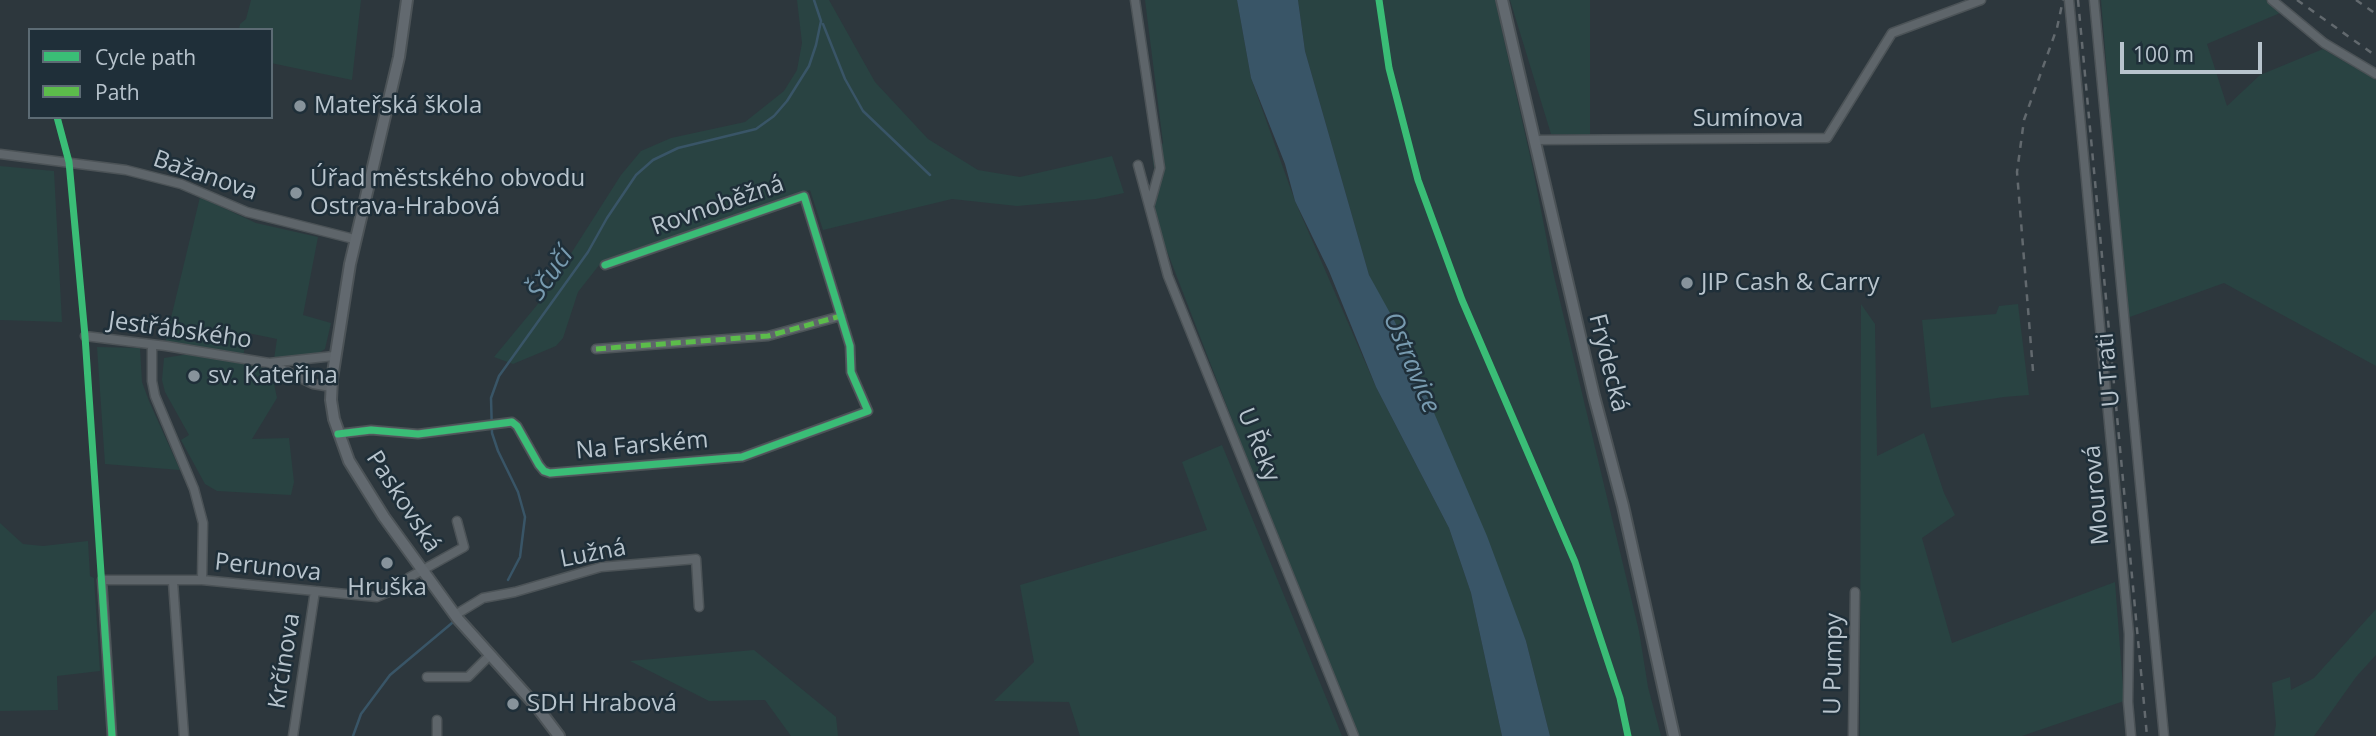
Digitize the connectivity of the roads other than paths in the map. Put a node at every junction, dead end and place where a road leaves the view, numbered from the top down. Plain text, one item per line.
1 (407, 0) edge
2 (1135, 0) edge
3 (1502, 0) edge
4 (1981, 0) edge
5 (2069, 0) edge
6 (2094, 0) edge
7 (2272, 0) edge
8 (2376, 74) edge
9 (1534, 140) junction
10 (0, 154) edge
11 (1138, 165) dead end
12 (1150, 207) junction
13 (354, 239) junction
14 (605, 265) dead end
15 (841, 316) junction
16 (85, 336) dead end
17 (152, 345) junction
18 (596, 349) dead end
19 (334, 356) junction
20 (269, 363) junction
21 (331, 387) junction
22 (338, 434) junction
23 (457, 522) dead end
24 (422, 570) junction
25 (202, 580) junction
26 (173, 582) junction
27 (315, 591) junction
28 (1855, 592) dead end
29 (699, 607) dead end
30 (455, 615) junction
31 (490, 655) junction
32 (427, 677) dead end
33 (437, 719) dead end
34 (113, 736) edge
35 (184, 736) edge
36 (293, 736) edge
37 (437, 736) edge
38 (559, 736) edge
39 (1354, 736) edge
40 (1674, 736) edge
41 (1853, 736) edge
42 (2131, 736) edge
43 (2164, 736) edge

1 - 13 main road, Paskovská
2 - 12 street
3 - 9 main road, Frýdecká
4 - 9 street, Sumínova
5 - 42 street, Mourová
6 - 43 street, U Trati
7 - 8 street
9 - 40 main road, Frýdecká
10 - 13 street, Bažanova
11 - 12 street, U Řeky
12 - 39 street, U Řeky
13 - 19 main road, Paskovská
14 - 15 street, Rovnoběžná
15 - 18 street
15 - 22 street, Na Farském
16 - 17 street, Jestřábského
17 - 20 street, Jestřábského
17 - 25 street
19 - 20 street, Jestřábského
19 - 21 main road, Paskovská
20 - 21 street, Jestřábského
21 - 22 main road, Paskovská
22 - 24 main road, Paskovská
23 - 24 street, Perunova
24 - 27 street, Perunova
24 - 30 main road, Paskovská
25 - 26 street, Perunova
25 - 27 street, Perunova
26 - 34 street, Perunova
26 - 35 street
27 - 36 street, Krčínova
28 - 41 street, U Pumpy
29 - 30 street, Lužná
30 - 31 main road, Paskovská
31 - 32 street
31 - 38 main road, Paskovská
33 - 37 street

